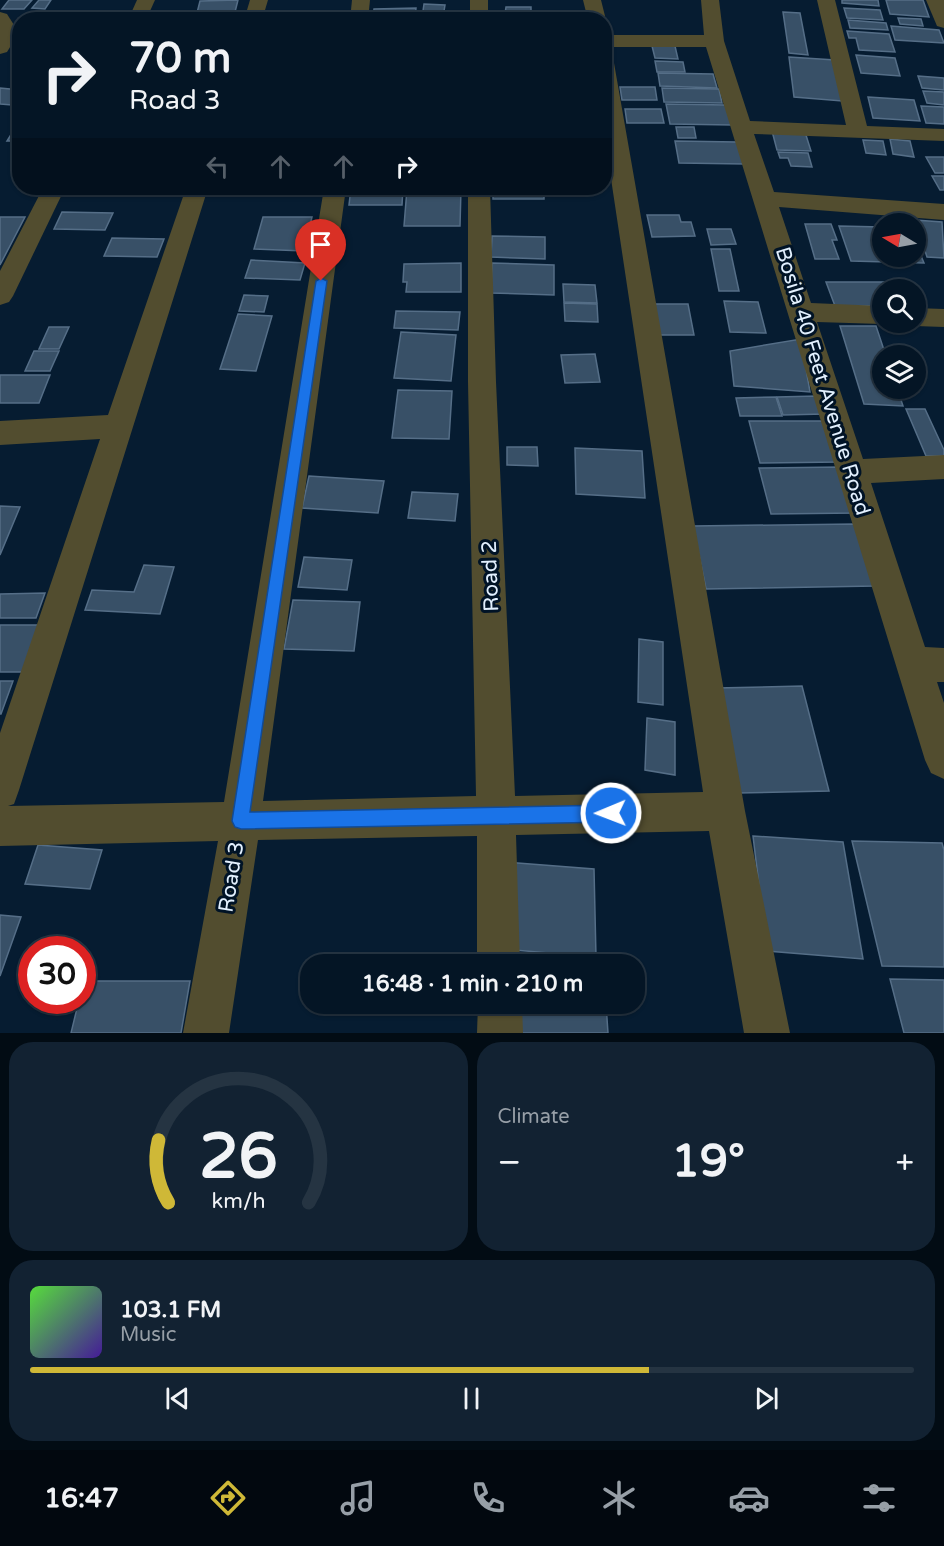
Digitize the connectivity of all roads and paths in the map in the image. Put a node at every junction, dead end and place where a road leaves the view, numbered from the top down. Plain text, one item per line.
1 (710, 0) edge
2 (826, 0) edge
3 (935, 0) edge
4 (944, 22) edge
5 (612, 40) edge
6 (714, 41) junction
7 (612, 113) edge
8 (742, 127) junction
9 (858, 131) junction
10 (944, 135) edge
11 (50, 195) edge
12 (195, 195) edge
13 (334, 195) edge
14 (479, 195) edge
15 (765, 199) junction
16 (944, 212) edge
17 (0, 296) edge
18 (802, 312) junction
19 (872, 315) edge
20 (926, 317) edge
21 (944, 318) edge
22 (117, 426) junction
23 (0, 434) edge
24 (944, 467) edge
25 (850, 472) junction
26 (928, 664) edge
27 (944, 760) edge
28 (0, 790) edge
29 (724, 811) junction
30 (498, 816) junction
31 (241, 821) junction
32 (0, 826) edge
33 (500, 954) edge
34 (500, 1014) edge
35 (206, 1033) edge
36 (500, 1033) edge
37 (767, 1033) edge

1 - 6 street, Bosila 40 Feet Avenue Road
2 - 9 street
3 - 4 street
5 - 6 street
6 - 8 street, Bosila 40 Feet Avenue Road
7 - 29 street
8 - 9 street
8 - 15 street, Bosila 40 Feet Avenue Road
9 - 10 street
11 - 17 street
12 - 22 street
13 - 31 street, Road 3
14 - 30 street, Road 2
15 - 16 street
15 - 18 street, Bosila 40 Feet Avenue Road
18 - 19 street
18 - 25 street, Bosila 40 Feet Avenue Road
20 - 21 street
22 - 23 street
22 - 28 street
24 - 25 street
25 - 26 street, Bosila 40 Feet Avenue Road
26 - 27 street, Bosila 40 Feet Avenue Road
29 - 30 street
29 - 37 street
30 - 31 street
30 - 33 street, Road 2
31 - 32 street
31 - 35 street, Road 3
34 - 36 street

